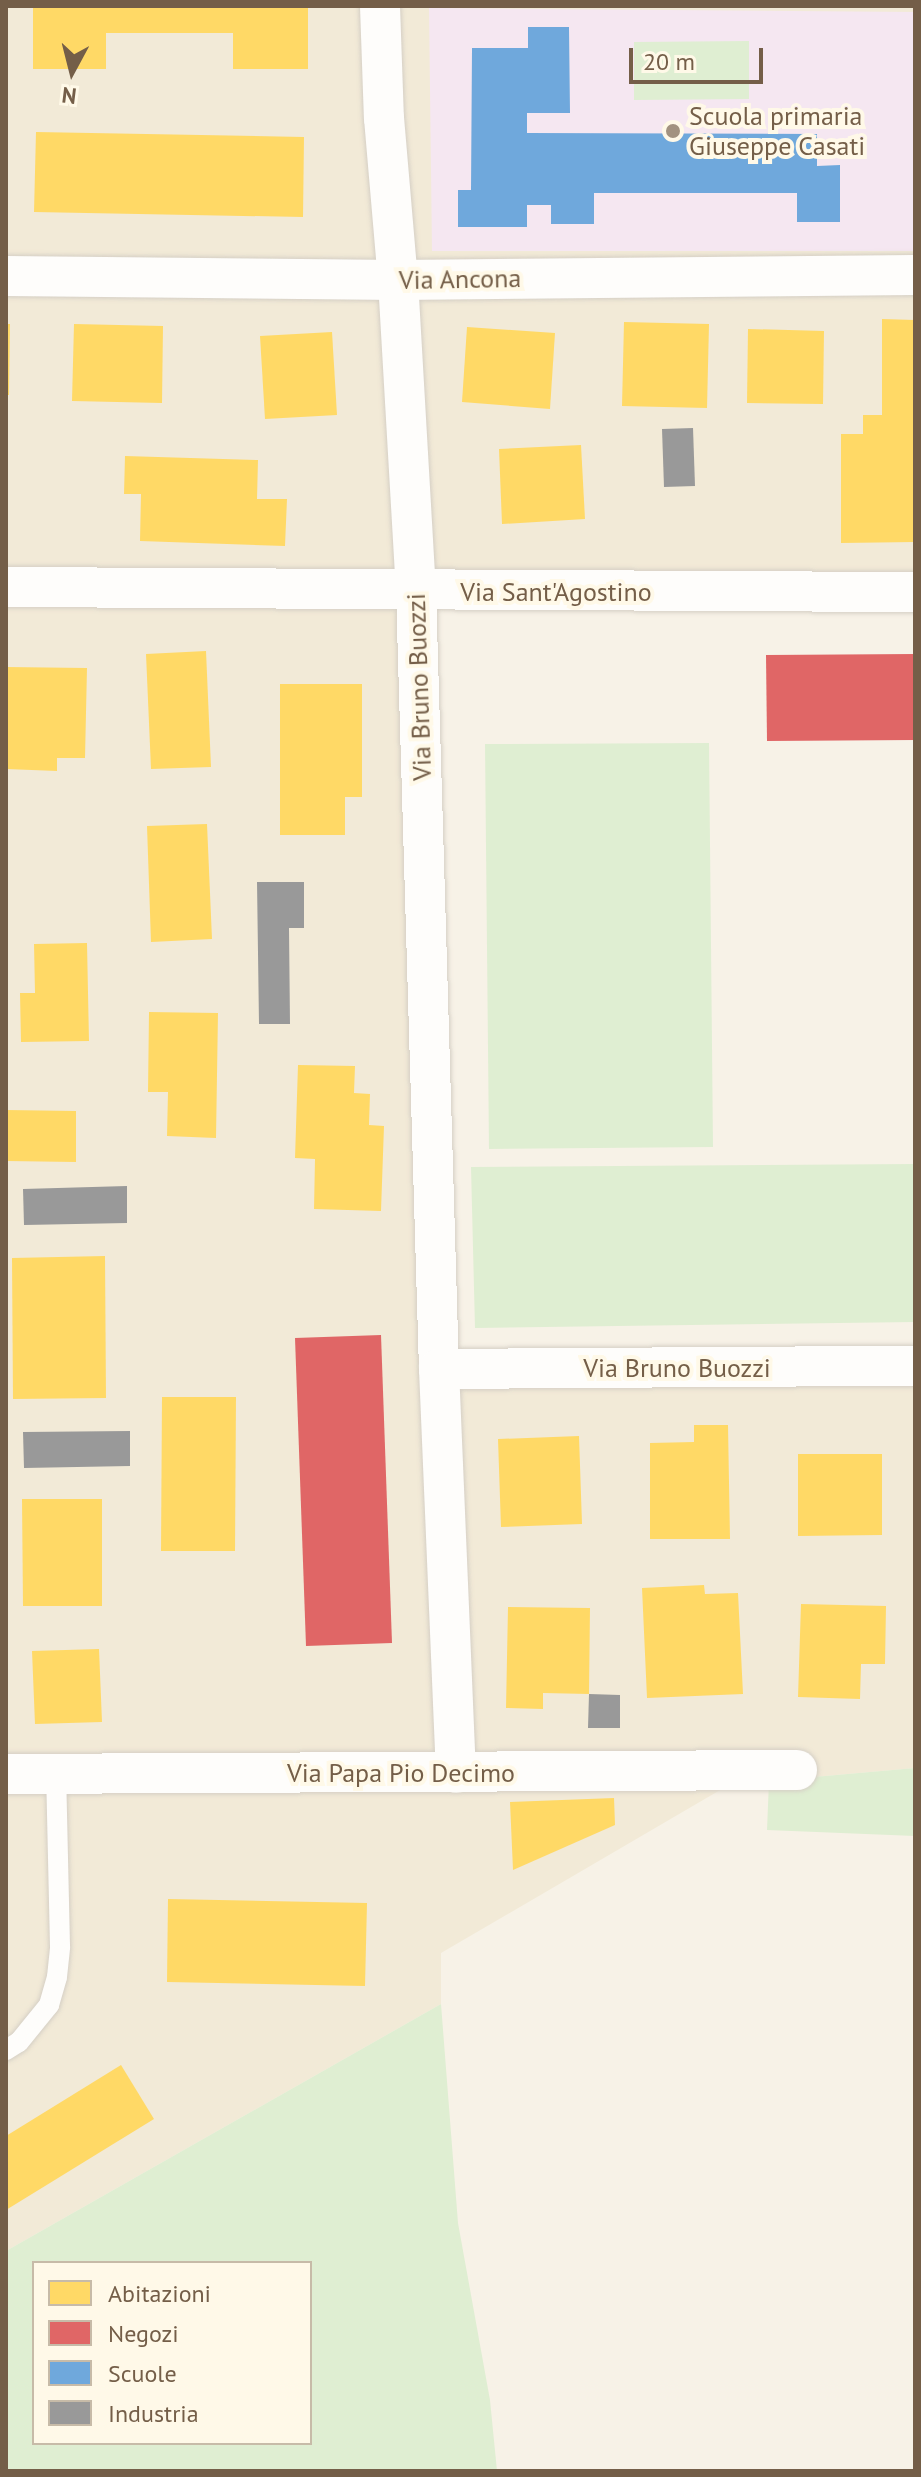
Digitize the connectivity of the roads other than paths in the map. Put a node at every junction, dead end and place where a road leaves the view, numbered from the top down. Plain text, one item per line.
1 (380, 6) edge
2 (915, 275) edge
3 (6, 276) edge
4 (398, 280) junction
5 (6, 587) edge
6 (416, 591) junction
7 (915, 592) edge
8 (915, 1366) edge
9 (439, 1369) junction
10 (797, 1770) dead end
11 (456, 1773) junction
12 (6, 1774) edge
13 (56, 1774) junction
14 (6, 2050) edge

1 - 4 street, Via Bruno Buozzi
2 - 4 street, Via Ancona
3 - 4 street, Via Ancona
4 - 6 street, Via Bruno Buozzi
5 - 6 street, Via Sant'Agostino
6 - 7 street, Via Sant'Agostino
6 - 9 street, Via Bruno Buozzi
8 - 9 street, Via Bruno Buozzi
9 - 11 street, Via Bruno Buozzi
10 - 11 street, Via Papa Pio Decimo
11 - 13 street, Via Papa Pio Decimo
12 - 13 street, Via Papa Pio Decimo
13 - 14 lane

